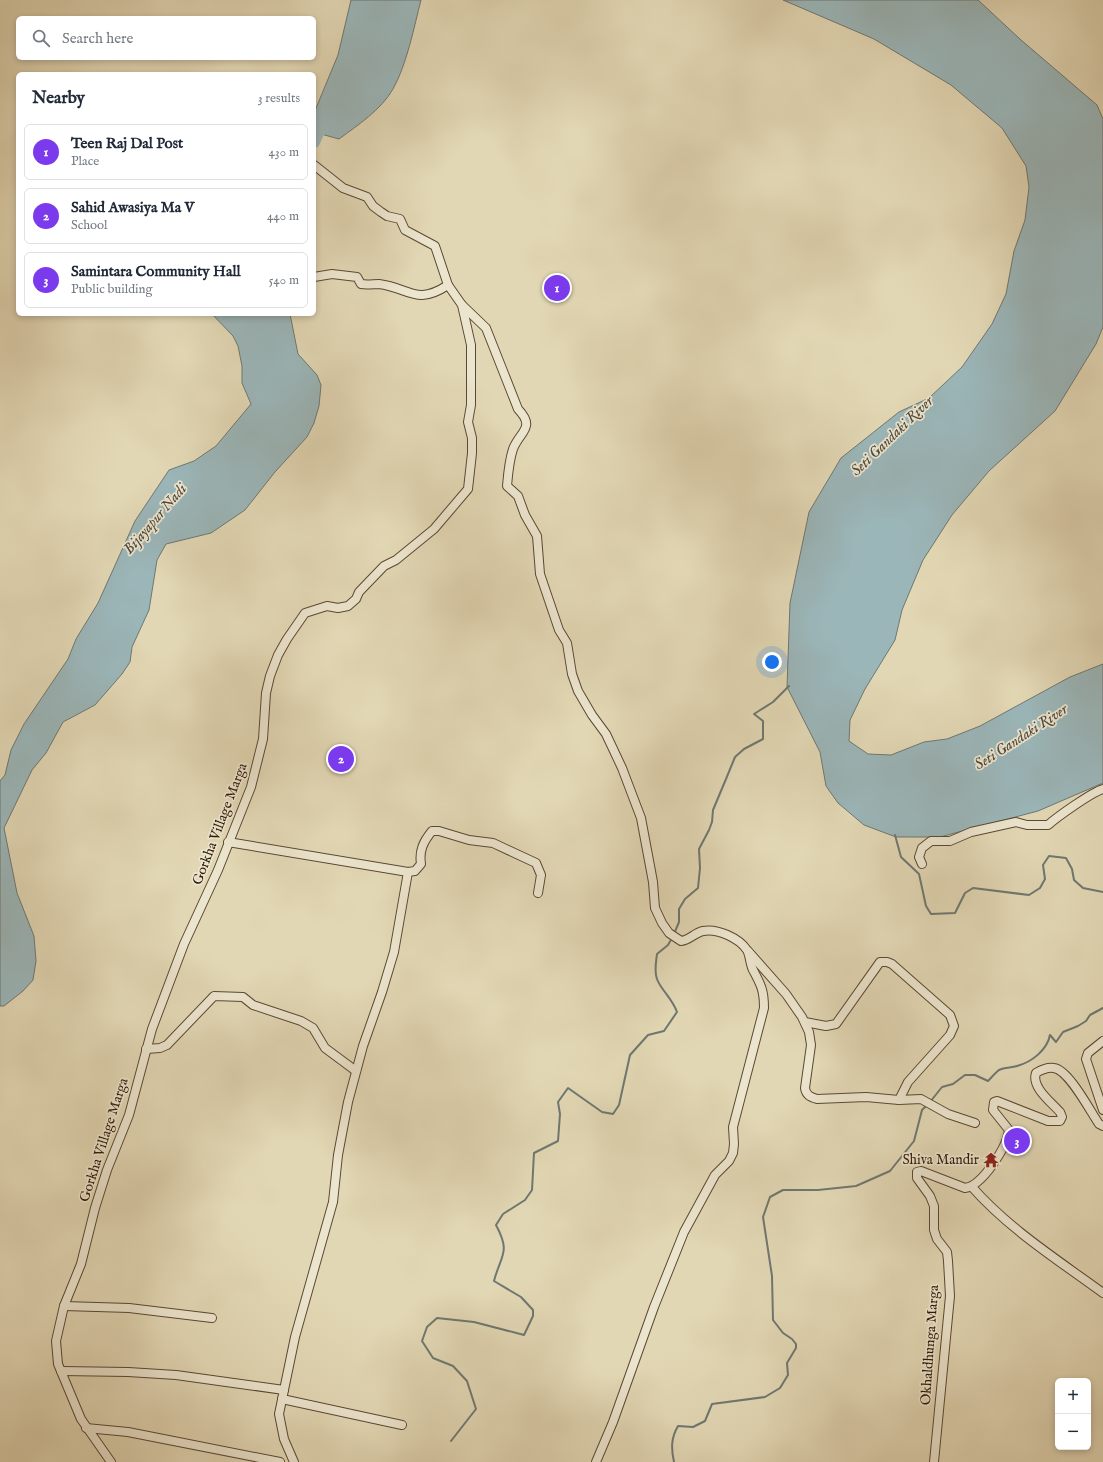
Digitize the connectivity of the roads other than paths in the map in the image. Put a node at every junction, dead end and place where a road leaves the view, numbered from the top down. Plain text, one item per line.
1 (316, 167) edge
2 (316, 277) edge
3 (448, 285) junction
4 (462, 305) junction
5 (1103, 789) edge
6 (228, 842) junction
7 (922, 864) dead end
8 (408, 872) junction
9 (538, 893) dead end
10 (748, 951) junction
11 (805, 1022) junction
12 (1103, 1041) edge
13 (146, 1049) junction
14 (356, 1071) junction
15 (899, 1100) junction
16 (1103, 1110) edge
17 (975, 1123) dead end
18 (1103, 1126) edge
19 (972, 1187) junction
20 (1103, 1293) edge
21 (64, 1306) junction
22 (212, 1318) dead end
23 (61, 1371) junction
24 (284, 1390) junction
25 (282, 1400) junction
26 (402, 1425) dead end
27 (86, 1428) junction
28 (111, 1462) edge
29 (280, 1462) edge
30 (294, 1462) edge
31 (596, 1462) edge
32 (934, 1462) edge

1 - 3 street, Gorkha Village Marga
2 - 3 street
3 - 4 street, Gorkha Village Marga
4 - 6 street, Gorkha Village Marga
4 - 10 street
5 - 7 street
6 - 8 street
6 - 13 street, Gorkha Village Marga
8 - 9 street
8 - 14 street
10 - 11 street
10 - 31 street
11 - 15 street
11 - 15 street
12 - 16 street
13 - 14 street
13 - 21 street, Gorkha Village Marga
14 - 24 street
15 - 17 street
18 - 19 street
19 - 20 street
19 - 32 street, Okhaldhunga Marga
21 - 22 street
21 - 23 street, Gorkha Village Marga
23 - 24 street
23 - 27 street, Gorkha Village Marga
24 - 25 street
25 - 26 street
25 - 30 street
27 - 28 street, Gorkha Village Marga
27 - 29 street

